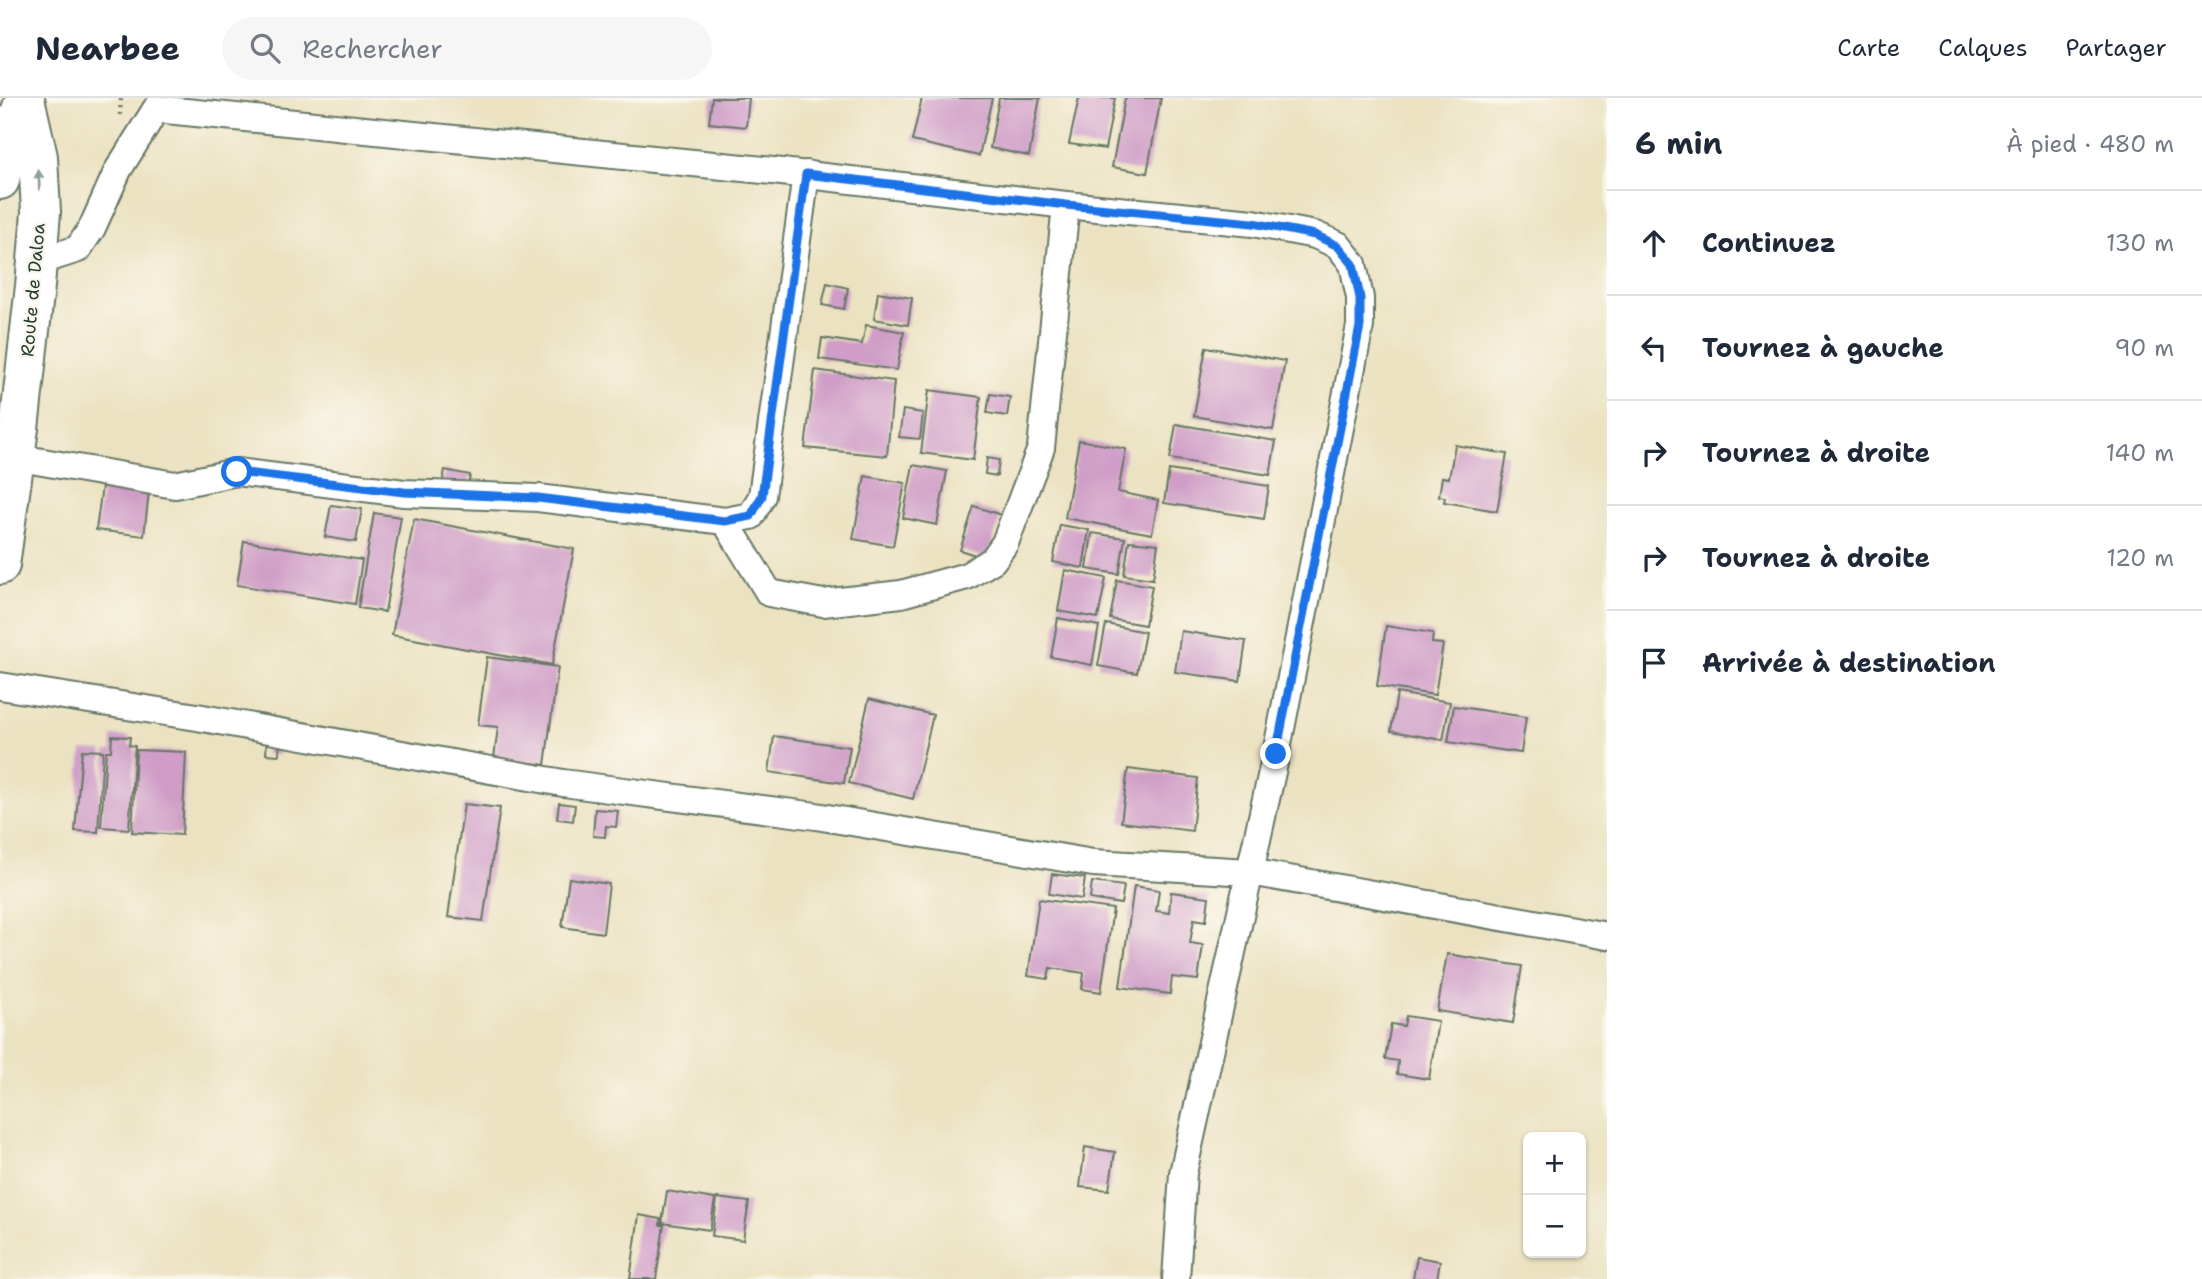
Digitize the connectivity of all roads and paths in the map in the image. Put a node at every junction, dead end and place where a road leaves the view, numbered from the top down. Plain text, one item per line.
1 (25, 99) edge
2 (806, 174) junction
3 (0, 180) edge
4 (1066, 205) junction
5 (37, 262) junction
6 (13, 457) junction
7 (725, 521) junction
8 (0, 565) edge
9 (0, 686) edge
10 (1250, 872) junction
11 (1607, 936) edge
12 (1176, 1279) edge

1 - 3 highway
5 -> 1 highway, Route de Daloa
2 - 4 street
2 - 5 street
2 - 7 street
4 - 7 street
4 - 10 street
5 - 6 highway, Route de Daloa
6 - 7 street
6 - 8 highway, Route de Daloa
9 - 10 street
10 - 11 street
10 - 12 street

